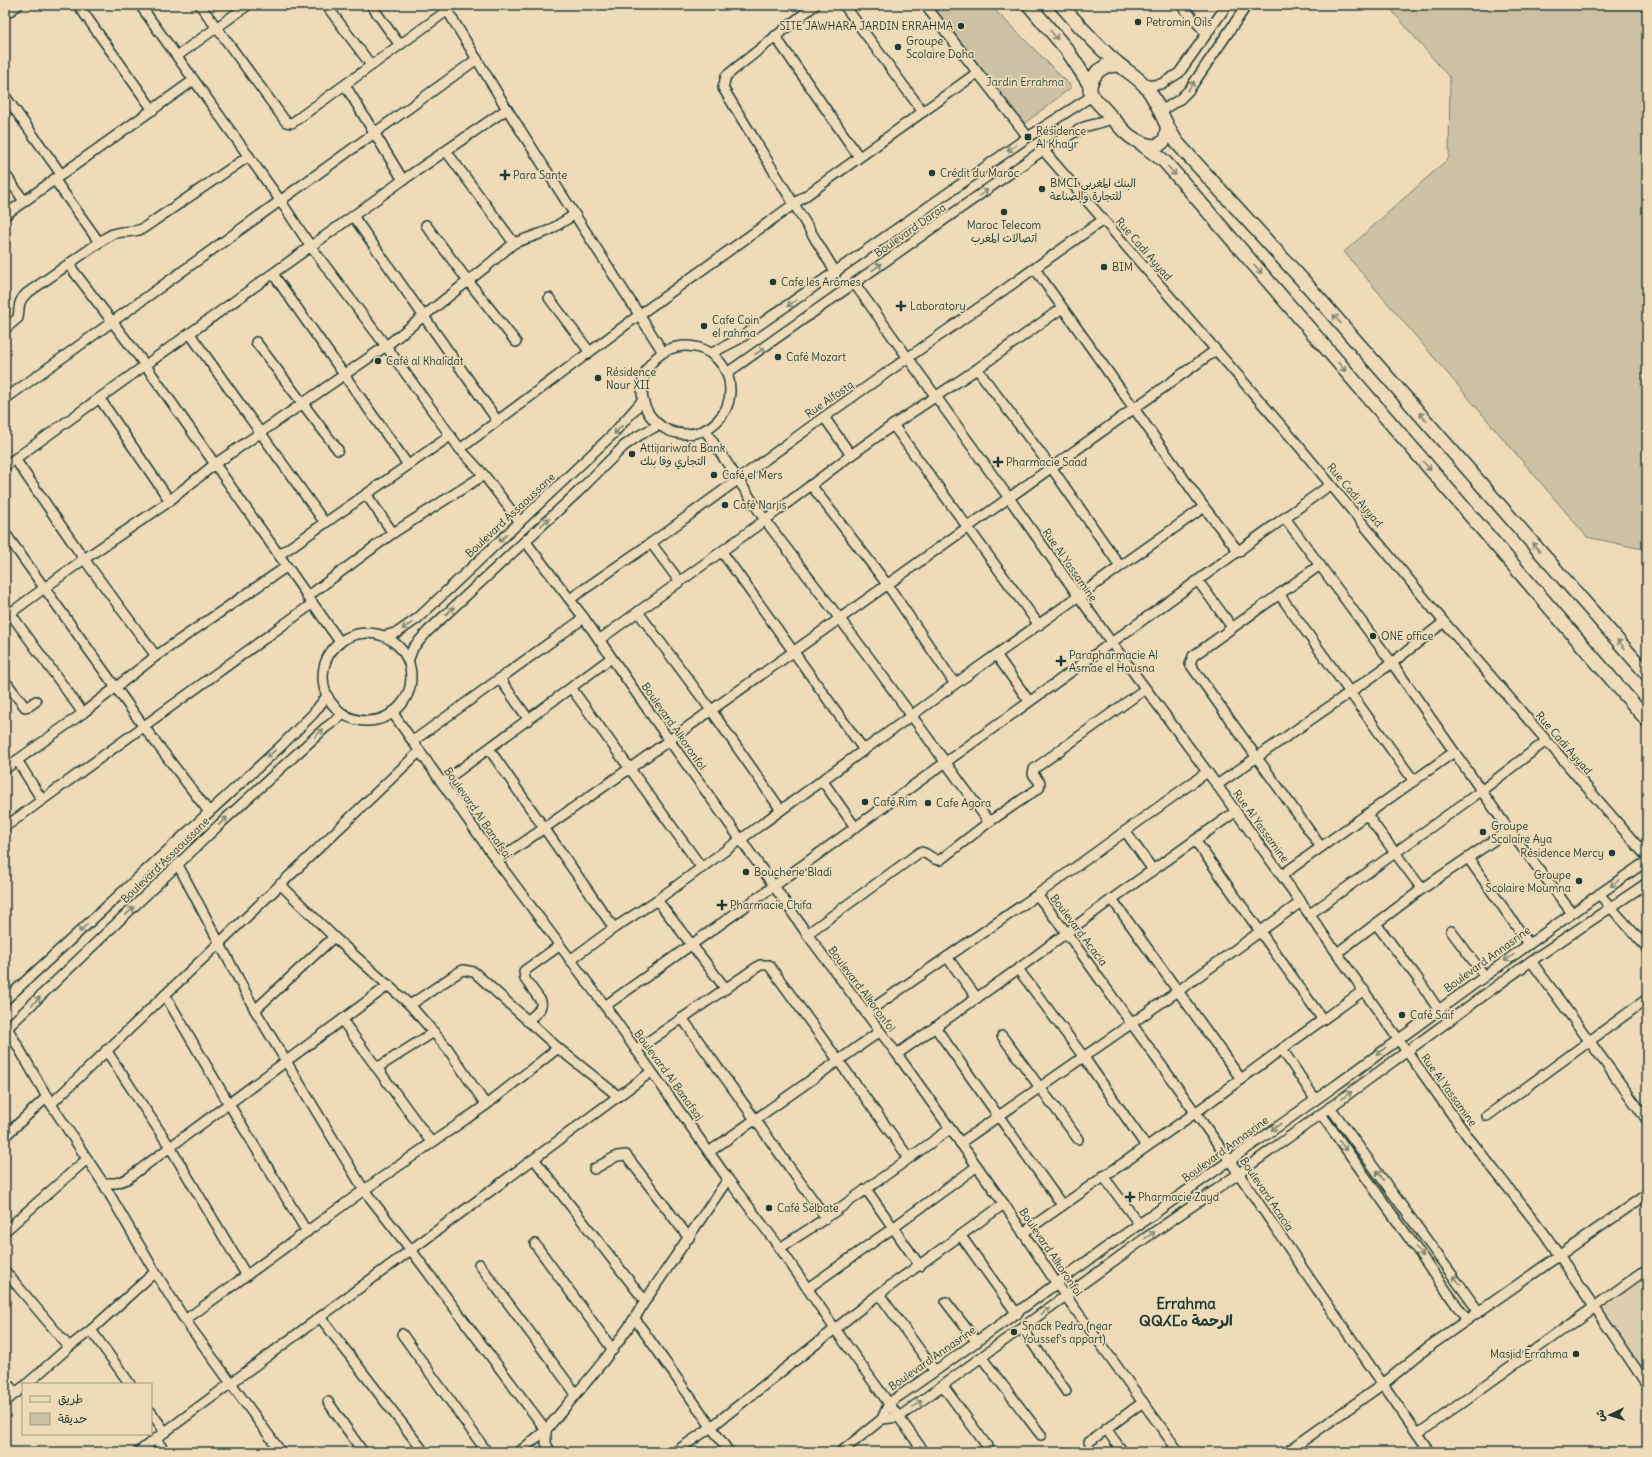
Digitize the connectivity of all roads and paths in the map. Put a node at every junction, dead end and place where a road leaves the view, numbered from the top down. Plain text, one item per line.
1 (18, 5) edge
2 (78, 5) edge
3 (140, 5) edge
4 (200, 5) edge
5 (248, 5) edge
6 (326, 5) edge
7 (371, 5) edge
8 (815, 5) edge
9 (844, 5) edge
10 (925, 5) edge
11 (1029, 5) edge
12 (1061, 5) edge
13 (1181, 5) edge
14 (1227, 5) edge
15 (1247, 5) edge
16 (446, 8) edge
17 (5, 15) edge
18 (216, 28) junction
19 (1207, 34) junction
20 (775, 36) junction
21 (399, 44) junction
22 (177, 56) junction
23 (477, 59) junction
24 (371, 65) junction
25 (1118, 65) junction
26 (977, 73) junction
27 (194, 80) junction
28 (345, 85) junction
29 (1146, 86) junction
30 (1091, 91) junction
31 (5, 96) edge
32 (507, 109) junction
33 (153, 110) junction
34 (1161, 111) junction
35 (923, 112) junction
36 (1113, 119) junction
37 (1167, 129) junction
38 (375, 132) junction
39 (1028, 137) junction
40 (1143, 144) junction
41 (1043, 150) junction
42 (446, 151) junction
43 (249, 156) junction
44 (859, 157) junction
45 (5, 174) edge
46 (58, 177) junction
47 (403, 180) junction
48 (280, 200) junction
49 (24, 201) junction
50 (794, 204) junction
51 (5, 215) edge
52 (574, 215) junction
53 (353, 216) junction
54 (1103, 220) junction
55 (426, 225) dead end
56 (99, 242) junction
57 (514, 243) junction
58 (311, 247) junction
59 (69, 265) junction
60 (1035, 269) junction
61 (836, 273) junction
62 (273, 274) junction
63 (468, 281) junction
64 (854, 283) junction
65 (549, 298) dead end
66 (1062, 308) junction
67 (639, 315) junction
68 (424, 317) junction
69 (112, 322) junction
70 (5, 329) edge
71 (190, 334) junction
72 (256, 342) dead end
73 (516, 342) dead end
74 (386, 346) junction
75 (1216, 350) junction
76 (589, 351) junction
77 (663, 352) junction
78 (712, 353) junction
79 (908, 358) junction
80 (146, 366) junction
81 (977, 369) junction
82 (728, 374) junction
83 (344, 375) junction
84 (935, 396) junction
85 (5, 399) edge
86 (100, 399) junction
87 (643, 400) junction
88 (303, 404) junction
89 (1134, 408) junction
90 (824, 417) junction
91 (497, 420) junction
92 (659, 425) junction
93 (893, 425) junction
94 (705, 430) junction
95 (261, 433) junction
96 (450, 436) junction
97 (460, 448) junction
98 (338, 450) dead end
99 (851, 455) junction
100 (15, 459) junction
101 (215, 464) junction
102 (408, 465) junction
103 (5, 466) edge
104 (1051, 467) junction
105 (484, 475) junction
106 (739, 479) junction
107 (811, 485) junction
108 (1330, 485) junction
109 (366, 494) junction
110 (1009, 498) junction
111 (170, 500) junction
112 (1204, 507) junction
113 (1285, 518) junction
114 (766, 520) junction
115 (520, 522) junction
116 (325, 523) junction
117 (967, 527) junction
118 (5, 533) edge
119 (393, 533) junction
120 (525, 541) junction
121 (651, 543) junction
122 (722, 552) junction
123 (1239, 552) junction
124 (279, 555) junction
125 (84, 559) junction
126 (1320, 565) junction
127 (1120, 566) junction
128 (286, 567) junction
129 (1198, 581) junction
130 (680, 582) junction
131 (887, 584) junction
132 (44, 588) junction
133 (1279, 594) junction
134 (1078, 597) junction
135 (570, 599) junction
136 (310, 600) junction
137 (7, 612) edge
138 (638, 612) junction
139 (584, 618) junction
140 (839, 619) junction
141 (1444, 622) junction
142 (1039, 625) junction
143 (1232, 627) junction
144 (384, 636) junction
145 (599, 640) junction
146 (340, 642) junction
147 (1110, 642) junction
148 (794, 651) junction
149 (156, 656) junction
150 (996, 656) junction
151 (611, 658) junction
152 (408, 661) junction
153 (1392, 663) junction
154 (1647, 674) edge
155 (500, 679) junction
156 (5, 681) edge
157 (955, 684) junction
158 (116, 688) junction
159 (572, 689) junction
160 (1145, 689) junction
161 (1350, 693) junction
162 (327, 696) junction
163 (36, 701) dead end
164 (1029, 701) junction
165 (711, 710) junction
166 (392, 712) junction
167 (83, 713) junction
168 (344, 714) junction
169 (912, 716) junction
170 (529, 720) junction
171 (1647, 720) edge
172 (144, 726) junction
173 (669, 740) junction
174 (1546, 740) junction
175 (413, 741) junction
176 (489, 749) junction
177 (864, 750) junction
178 (420, 751) junction
179 (1454, 752) junction
180 (1257, 757) junction
181 (17, 760) junction
182 (946, 761) junction
183 (5, 769) edge
184 (629, 769) junction
185 (1206, 772) junction
186 (822, 780) junction
187 (1414, 781) junction
188 (442, 783) junction
189 (1217, 785) junction
190 (1481, 791) junction
191 (42, 800) junction
192 (781, 810) junction
193 (209, 812) junction
194 (1235, 812) junction
195 (1367, 814) junction
196 (989, 822) junction
197 (5, 827) edge
198 (855, 827) junction
199 (544, 828) junction
200 (1509, 830) junction
201 (1125, 831) junction
202 (740, 840) junction
203 (1195, 840) junction
204 (1321, 848) junction
205 (1395, 853) junction
206 (1647, 857) edge
207 (1468, 858) junction
208 (497, 861) junction
209 (1647, 861) edge
210 (178, 865) junction
211 (702, 868) junction
212 (1153, 870) junction
213 (1282, 875) junction
214 (1647, 883) edge
215 (280, 884) junction
216 (774, 886) junction
217 (1422, 890) junction
218 (1599, 894) junction
219 (1037, 895) junction
220 (1112, 899) junction
221 (657, 900) junction
222 (1300, 902) junction
223 (1611, 907) junction
224 (1572, 913) junction
225 (1310, 914) junction
226 (1376, 924) junction
227 (614, 928) junction
228 (1451, 931) dead end
229 (1066, 932) junction
230 (1259, 932) junction
231 (807, 934) junction
232 (334, 937) junction
233 (219, 943) junction
234 (1529, 944) junction
235 (692, 945) junction
236 (559, 946) junction
237 (1647, 948) edge
238 (1337, 953) junction
239 (947, 957) junction
240 (570, 960) junction
241 (1531, 961) junction
242 (1018, 969) junction
243 (1484, 975) junction
244 (389, 985) junction
245 (726, 990) junction
246 (1364, 990) junction
247 (1178, 991) junction
248 (165, 995) junction
249 (977, 998) junction
250 (1647, 999) edge
251 (5, 1000) edge
252 (410, 1005) junction
253 (605, 1006) junction
254 (1438, 1009) junction
255 (255, 1010) junction
256 (866, 1013) junction
257 (682, 1018) junction
258 (342, 1020) junction
259 (1323, 1020) junction
260 (527, 1021) junction
261 (1131, 1022) junction
262 (6, 1027) edge
263 (935, 1027) junction
264 (434, 1032) junction
265 (879, 1032) junction
266 (1002, 1036) dead end
267 (1399, 1039) junction
268 (1590, 1041) junction
269 (558, 1048) junction
270 (1282, 1049) junction
271 (106, 1050) junction
272 (636, 1050) junction
273 (1407, 1051) junction
274 (897, 1054) junction
275 (1083, 1056) junction
276 (838, 1061) junction
277 (286, 1062) junction
278 (377, 1068) junction
279 (651, 1072) junction
280 (1241, 1079) junction
281 (1040, 1086) junction
282 (618, 1096) junction
283 (1315, 1099) junction
284 (49, 1100) junction
285 (229, 1104) junction
286 (486, 1105) junction
287 (1330, 1106) junction
288 (1195, 1113) junction
289 (1321, 1114) junction
290 (998, 1115) junction
291 (1488, 1116) dead end
292 (755, 1118) junction
293 (1647, 1120) edge
294 (950, 1129) junction
295 (5, 1136) edge
296 (1078, 1138) dead end
297 (431, 1142) junction
298 (960, 1143) junction
299 (1146, 1146) junction
300 (170, 1147) junction
301 (710, 1152) junction
302 (909, 1158) junction
303 (87, 1159) junction
304 (534, 1159) junction
305 (1230, 1160) junction
306 (976, 1167) junction
307 (594, 1169) dead end
308 (1238, 1173) junction
309 (1103, 1176) junction
310 (728, 1179) junction
311 (103, 1183) junction
312 (866, 1189) junction
313 (364, 1190) junction
314 (1647, 1194) edge
315 (1004, 1204) junction
316 (1062, 1205) junction
317 (826, 1218) junction
318 (1140, 1225) junction
319 (893, 1228) junction
320 (5, 1231) edge
321 (307, 1232) junction
322 (1023, 1233) junction
323 (961, 1236) junction
324 (689, 1238) junction
325 (535, 1244) dead end
326 (780, 1248) junction
327 (411, 1250) junction
328 (1559, 1256) junction
329 (479, 1264) dead end
330 (920, 1266) junction
331 (1647, 1269) edge
332 (5, 1271) edge
333 (155, 1272) junction
334 (247, 1276) junction
335 (1057, 1284) junction
336 (808, 1288) junction
337 (879, 1294) junction
338 (1066, 1296) junction
339 (646, 1301) junction
340 (946, 1302) dead end
341 (1594, 1308) junction
342 (1479, 1312) junction
343 (1017, 1314) junction
344 (320, 1317) junction
345 (635, 1319) junction
346 (185, 1320) junction
347 (1468, 1320) junction
348 (1022, 1328) junction
349 (834, 1329) junction
350 (92, 1330) junction
351 (402, 1334) dead end
352 (977, 1342) junction
353 (69, 1347) junction
354 (613, 1350) junction
355 (982, 1358) junction
356 (935, 1371) junction
357 (5, 1381) edge
358 (28, 1383) edge
359 (129, 1383) edge
360 (231, 1383) junction
361 (1383, 1384) junction
362 (1647, 1385) edge
363 (943, 1386) junction
364 (19, 1390) edge
365 (1066, 1391) dead end
366 (576, 1394) junction
367 (5, 1402) edge
368 (328, 1402) dead end
369 (889, 1402) junction
370 (1143, 1402) junction
371 (152, 1413) edge
372 (899, 1417) junction
373 (882, 1419) junction
374 (710, 1428) junction
375 (1106, 1429) junction
376 (546, 1430) junction
377 (165, 1432) junction
378 (1418, 1434) junction
379 (1041, 1435) dead end
380 (156, 1439) junction
381 (1089, 1442) dead end
382 (987, 1446) dead end
383 (138, 1452) edge
384 (165, 1452) edge
385 (281, 1452) edge
386 (363, 1452) edge
387 (424, 1452) edge
388 (487, 1452) edge
389 (519, 1452) edge
390 (550, 1452) edge
391 (676, 1452) edge
392 (729, 1452) edge
393 (841, 1452) edge
394 (924, 1452) edge
395 (1122, 1452) edge
396 (1179, 1452) edge
397 (1287, 1452) edge
398 (1430, 1452) edge

1 - 17 street
2 - 33 street
3 - 22 street
4 - 18 street
5 - 18 street
6 - 24 street
7 - 21 street
8 - 20 street
9 - 35 street
10 - 26 street
11 -> 30 main road
12 - 25 main road
13 - 19 street
14 - 19 street
34 -> 15 street
16 - 21 street
16 - 23 street
18 - 22 street
18 - 28 street
19 - 29 street
20 - 44 street
20 - 50 street
21 - 24 street
22 - 27 street
23 - 32 street
23 - 38 street
24 - 28 street
25 - 29 main road
25 - 30 main road
26 - 35 street
26 - 39 street
27 - 33 street
27 - 43 street
28 - 38 street
29 - 34 main road
30 - 36 main road
30 - 39 street, Boulevard Daraa
31 - 46 street
32 - 42 street
32 - 52 street
33 - 46 street
34 - 37 main road
35 - 44 street
36 - 40 main road
36 - 41 street, Boulevard Daraa
37 - 40 main road
154 -> 37 main road
38 - 47 street
38 - 48 street
39 -> 61 street, Boulevard Daraa
40 -> 171 main road
41 - 54 street, Rue Cadi Ayyad
64 -> 41 street, Boulevard Daraa
42 - 47 street
42 - 57 street
43 - 48 street
43 - 56 street
44 - 50 street
45 - 49 street
46 - 49 street
46 - 56 street
47 - 53 street
48 - 58 street
48 - 69 street
49 - 51 street
50 - 61 street
50 - 67 street
52 - 57 street
52 - 67 street
53 - 58 street
53 - 68 street
54 - 60 street, Rue Alfostq
54 - 75 street, Rue Cadi Ayyad
55 - 63 street
56 - 59 street
57 - 63 street
58 - 62 street
58 - 74 street
59 - 69 street
59 - 70 street
60 - 66 street
60 - 79 street, Rue Alfostq
61 -> 78 street, Boulevard Daraa
62 - 71 street
62 - 83 street
63 - 68 street
63 - 73 street
64 - 79 street, Rue Al Yassamine
82 -> 64 street, Boulevard Daraa
65 - 76 street
66 - 81 street
66 - 89 street
67 - 76 street
67 - 77 street
68 - 74 street
68 - 91 street
69 - 80 street
69 - 85 street
71 - 80 street
71 - 95 street
72 - 88 street
74 - 83 street
74 - 96 street
75 - 89 street
75 - 108 street, Rue Cadi Ayyad
76 - 91 street
77 - 78 street
77 - 87 street
78 - 82 street
79 - 84 street, Rue Al Yassamine
79 - 90 street, Rue Alfostq
80 - 86 street
80 - 101 street
81 - 84 street
81 - 104 street
82 - 94 street
83 - 88 street
83 - 102 street
84 - 93 street
84 - 110 street, Rue Al Yassamine
86 - 100 street
86 - 111 street
87 - 92 street
87 -> 115 street, Boulevard Assaoussane
88 - 95 street
88 - 98 street
89 - 104 street
89 - 112 street
90 - 99 street
90 - 106 street, Rue Alfostq
91 - 97 street
92 - 94 street
120 -> 92 street
93 - 99 street
93 - 117 street
94 - 106 street
95 - 101 street
95 - 116 street
96 - 97 street
96 - 102 street
97 - 105 street
99 - 107 street
100 - 103 street
100 - 125 street
101 - 111 street
101 - 124 street
102 - 109 street
104 - 110 street
104 - 127 street
105 - 115 street
105 - 119 street
106 - 114 street
106 - 121 street, Rue Alfostq
107 - 114 street
107 - 131 street
108 - 113 street
108 - 141 street, Rue Cadi Ayyad
109 - 116 street
109 - 119 street
110 - 117 street
110 - 134 street, Rue Al Yassamine
111 - 125 street
112 - 123 street
112 - 127 street
113 - 123 street
113 - 126 street
114 - 122 street
114 - 140 street
115 -> 144 street, Boulevard Assaoussane
116 - 124 street
117 - 131 street
117 - 142 street
118 - 132 street
119 - 136 street
120 - 135 street, Boulevard Alkoronfol
152 -> 120 street
121 - 130 street
121 - 135 street, Rue Alfostq
122 - 130 street
122 - 148 street
123 - 129 street
124 - 128 street
125 - 132 street
125 - 149 street
126 - 133 street
126 - 153 street
127 - 134 street
128 - 136 street
128 - 149 street
129 - 143 street
129 - 147 street
130 - 138 street
131 - 140 street
131 - 157 street
132 - 137 street
132 - 158 street
133 - 143 street
133 - 161 street
134 - 142 street
134 - 147 street, Rue Al Yassamine
135 - 139 street, Boulevard Alkoronfol
136 - 146 street
136 - 172 street
137 - 167 street
138 - 145 street
138 - 165 street
139 - 145 street, Boulevard Alkoronfol
139 - 155 street
140 - 148 street
140 - 169 street
141 - 153 street
141 - 174 street, Rue Cadi Ayyad
142 - 150 street
143 - 180 street
144 - 146 street
144 - 152 street
145 - 151 street, Boulevard Alkoronfol
146 - 162 street
147 - 160 street, Rue Al Yassamine
147 - 164 street
148 - 165 street
148 - 177 street
149 - 158 street
150 - 157 street
150 - 164 street
151 - 159 street
151 - 173 street, Boulevard Alkoronfol
152 - 166 street
153 - 161 street
153 - 179 street
155 - 170 street
155 - 175 street
156 - 163 street
157 - 169 street
158 - 167 street
158 - 172 street
159 - 170 street
159 - 184 street
160 - 185 street, Rue Al Yassamine
160 - 196 street
161 - 180 street
161 - 187 street
162 - 168 street
162 -> 193 street, Boulevard Assaoussane
164 - 182 street
165 - 173 street
165 - 192 street
166 - 168 street
166 - 175 street, Boulevard Al Banafsaj
167 - 181 street
210 -> 168 street, Boulevard Assaoussane
169 - 177 street
169 - 182 street
170 - 176 street
172 - 191 street
172 - 193 street
173 - 184 street
173 - 202 street, Boulevard Alkoronfol
174 - 190 street
174 - 206 street, Rue Cadi Ayyad
175 - 178 street, Boulevard Al Banafsaj
176 - 188 street
176 - 199 street
177 - 186 street
178 - 188 street, Boulevard Al Banafsaj
178 - 215 street
179 - 187 street
179 - 190 street
180 - 189 street
180 - 204 street
181 - 183 street
181 - 191 street
182 - 196 street
182 - 198 street
184 - 199 street
184 - 211 street
185 - 189 street, Rue Al Yassamine
185 - 201 street
186 - 192 street
186 - 198 street
187 - 195 street
188 - 208 street, Boulevard Al Banafsaj
189 - 194 street, Rue Al Yassamine
190 - 200 street
190 - 205 street
191 - 197 street
192 - 202 street
193 -> 251 street, Boulevard Assaoussane
194 - 203 street
194 - 213 street, Rue Al Yassamine
195 - 204 street
195 - 205 street
196 - 231 street
198 - 216 street
199 - 208 street
199 - 227 street
200 - 207 street
200 - 224 street
201 - 212 street
201 - 219 street
202 - 211 street
202 - 216 street, Boulevard Alkoronfol
203 - 212 street
203 - 230 street
204 - 213 street
205 - 217 street
205 - 225 street
207 - 217 street
207 - 234 street
208 - 236 street, Boulevard Al Banafsaj
209 -> 218 street, Boulevard Annasrine
210 - 233 street
262 -> 210 street, Boulevard Assaoussane
211 - 221 street
212 - 220 street
213 - 222 street, Rue Al Yassamine
214 - 223 street
215 - 232 street
215 - 233 street
216 - 231 street, Boulevard Alkoronfol
216 - 235 street
217 - 226 street
218 - 223 street
218 - 224 street, Boulevard Annasrine
219 - 229 street, Boulevard Acacia
219 - 239 street
220 - 229 street
220 - 247 street
221 - 227 street
221 - 235 street
222 - 225 street, Rue Al Yassamine
222 - 230 street
223 - 237 street
223 - 241 street
224 - 234 street, Boulevard Annasrine
225 - 238 street, Rue Al Yassamine
226 - 238 street
226 - 254 street
227 - 240 street
228 - 243 street
229 - 242 street
229 - 261 street, Boulevard Acacia
230 - 247 street
230 - 259 street
231 - 256 street, Boulevard Alkoronfol
232 - 244 street
232 - 255 street
233 - 248 street
233 - 255 street
234 -> 243 street, Boulevard Annasrine
235 - 245 street
235 - 253 street
236 - 240 street, Boulevard Al Banafsaj
236 - 260 street
238 - 246 street, Rue Al Yassamine
239 - 249 street
239 - 256 street
240 - 253 street, Boulevard Al Banafsaj
241 - 268 street
241 - 273 street
242 - 249 street
242 - 275 street
243 - 254 street, Boulevard Annasrine
244 - 252 street
244 - 258 street
245 - 257 street
245 - 276 street
246 - 259 street
246 - 267 street, Rue Al Yassamine
247 - 261 street
247 - 280 street
248 - 271 street
248 - 285 street
249 - 263 street
250 - 268 street
252 - 260 street
252 - 264 street
253 - 272 street, Boulevard Al Banafsaj
254 - 267 street, Boulevard Annasrine
255 - 277 street
256 - 265 street, Boulevard Alkoronfol
257 - 272 street
257 - 292 street
258 - 277 street
258 - 278 street
259 - 270 street
260 - 269 street
261 - 275 street
261 - 288 street, Boulevard Acacia
262 - 284 street
263 - 274 street
263 - 290 street
264 - 278 street
264 - 286 street
265 - 274 street, Boulevard Alkoronfol
265 - 276 street
266 - 281 street
267 - 273 street, Rue Al Yassamine
267 -> 283 street, Boulevard Annasrine
268 - 291 street
268 - 293 street
269 - 282 street
269 - 286 street
270 - 280 street
270 - 283 street
271 - 284 street
271 - 300 street
272 - 279 street, Boulevard Al Banafsaj
287 -> 273 street
273 - 328 street, Rue Al Yassamine
274 - 294 street, Boulevard Alkoronfol
275 - 281 street
275 - 299 street
276 - 292 street
276 - 302 street
277 - 285 street
277 - 313 street
278 - 297 street
279 - 282 street
279 - 301 street, Boulevard Al Banafsaj
280 - 288 street
281 - 290 street
281 - 296 street
282 - 304 street
283 -> 305 street, Boulevard Annasrine
284 - 295 street
284 - 303 street
285 - 300 street
285 - 321 street
286 - 297 street
287 - 289 street
342 -> 287 street
288 - 299 street
288 - 305 street, Boulevard Acacia
289 - 308 street
289 -> 347 street
290 - 298 street
290 - 316 street
292 - 301 street
292 - 317 street
294 - 298 street, Boulevard Alkoronfol
294 - 302 street
297 - 313 street
298 - 306 street, Boulevard Alkoronfol
299 - 309 street
300 - 311 street
300 - 334 street
301 - 310 street, Boulevard Al Banafsaj
302 - 312 street
303 - 311 street
303 - 320 street
304 - 327 street
304 - 339 street
305 - 308 street, Boulevard Acacia
305 - 318 street, Boulevard Annasrine
306 - 315 street, Boulevard Alkoronfol
306 - 319 street
307 - 324 street
338 -> 308 street
308 - 361 street, Boulevard Acacia
309 - 316 street
309 - 318 street
310 - 324 street
310 - 326 street, Boulevard Al Banafsaj
311 - 333 street
312 - 317 street
312 - 319 street
313 - 321 street
313 - 327 street
314 - 328 street
315 - 322 street, Boulevard Alkoronfol
315 - 323 street
316 - 322 street
317 - 326 street
318 - 335 street, Boulevard Annasrine
319 - 330 street
319 - 336 street
321 - 334 street
322 - 335 street, Boulevard Alkoronfol
323 - 330 street
323 - 343 street
324 - 339 street
325 - 354 street
326 - 336 street, Boulevard Al Banafsaj
327 - 344 street
327 - 376 street
328 - 341 street, Rue Al Yassamine
328 - 342 street
329 - 366 street
330 - 337 street
331 - 341 street
332 - 353 street
333 - 346 street
333 - 350 street
334 - 346 street
335 - 338 street, Boulevard Alkoronfol
335 - 343 street, Boulevard Annasrine
336 - 349 street, Boulevard Al Banafsaj
337 - 349 street
337 - 356 street
348 -> 338 street
338 - 370 street, Boulevard Alkoronfol
339 - 345 street
340 - 352 street
341 - 362 street, Rue Al Yassamine
341 - 378 street
342 - 347 street
343 - 352 street, Boulevard Annasrine
344 - 360 street
344 - 387 street
345 - 354 street
345 - 374 street
346 - 360 street
347 - 361 street
348 - 355 street
348 - 365 street
349 - 369 street, Boulevard Al Banafsaj
349 - 374 street
350 - 353 street
350 - 359 street
351 - 388 street
352 - 356 street, Boulevard Annasrine
353 - 358 street
354 - 366 street
355 - 363 street
355 - 379 street
356 - 369 street, Boulevard Annasrine
357 - 364 street
360 - 377 street
360 - 385 street
361 - 378 street, Boulevard Acacia
361 - 397 street
372 -> 363 street
363 - 382 street
364 - 367 street
366 - 376 street
368 - 386 street
369 - 372 street, Boulevard Al Banafsaj
369 - 373 street, Boulevard Annasrine
370 - 375 street
370 - 396 street, Boulevard Alkoronfol
371 - 377 street
372 - 373 street
372 - 394 street, Boulevard Al Banafsaj
373 - 393 street
374 - 391 street
374 - 392 street
375 - 381 street
375 - 395 street
376 - 389 street
376 - 390 street
377 - 380 street
378 - 398 street, Boulevard Acacia
380 - 383 street
380 - 384 street

